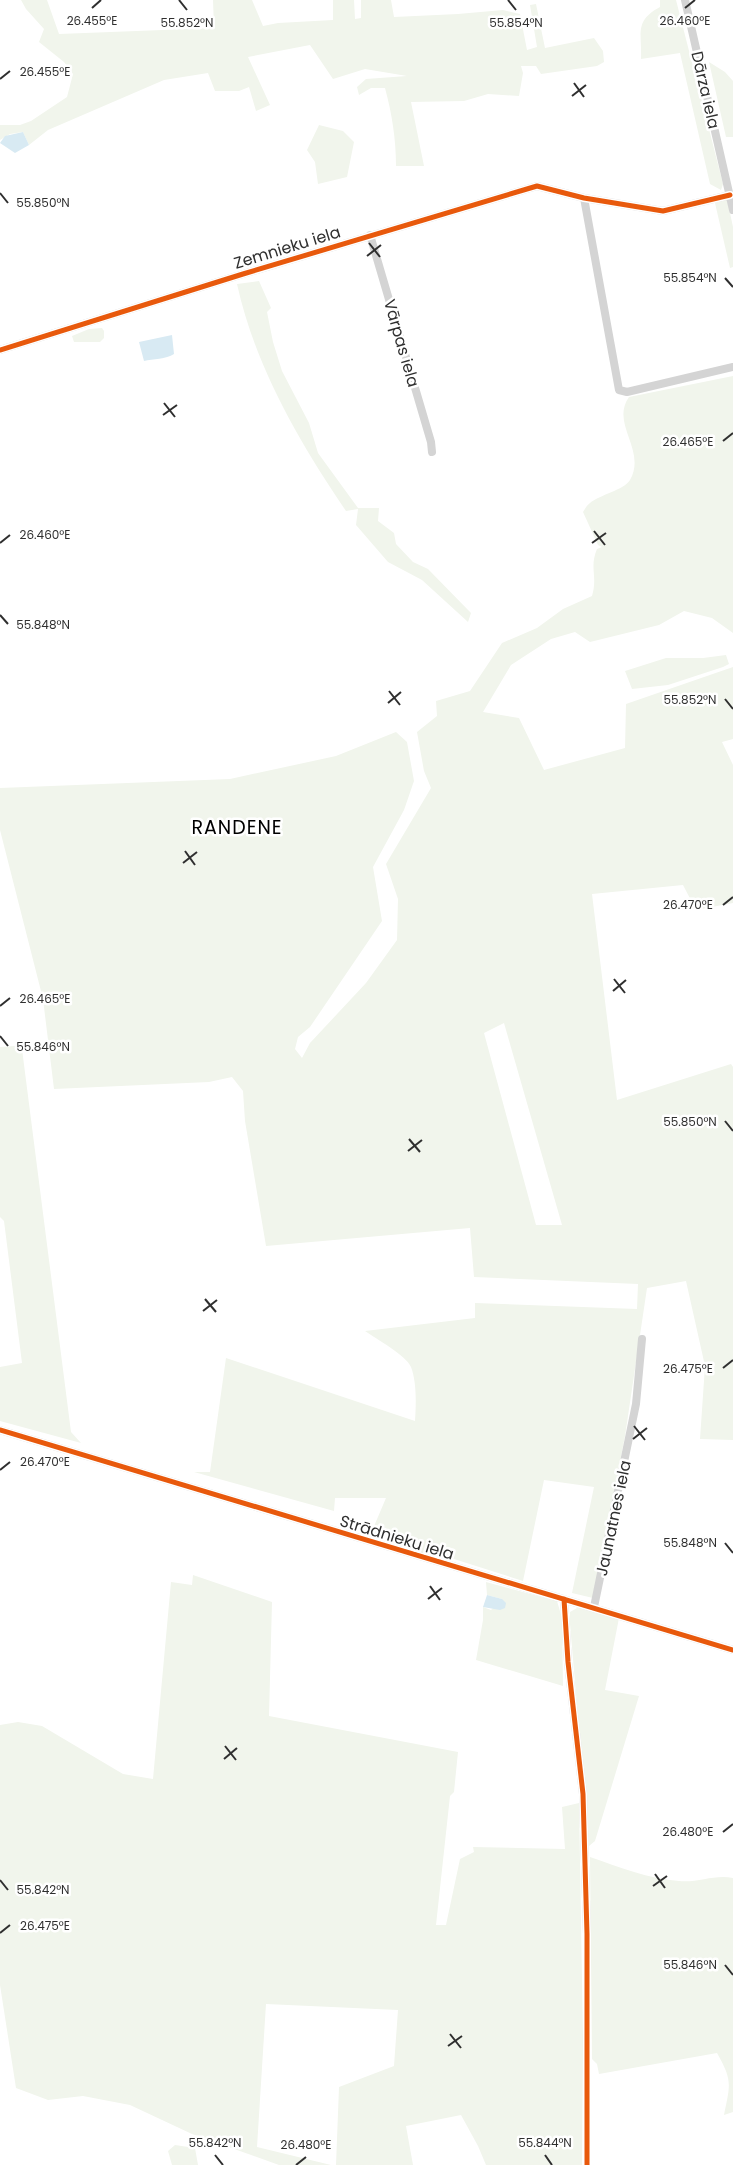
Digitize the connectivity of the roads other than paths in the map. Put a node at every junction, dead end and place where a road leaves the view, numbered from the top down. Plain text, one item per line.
1 (685, 0) edge
2 (730, 195) junction
3 (584, 198) junction
4 (733, 210) edge
5 (370, 235) junction
6 (0, 350) edge
7 (733, 368) edge
8 (432, 452) dead end
9 (642, 1339) dead end
10 (0, 1430) edge
11 (564, 1599) junction
12 (594, 1607) junction
13 (733, 1650) edge
14 (588, 2165) edge

1 - 2 street, Dārza iela
2 - 3 street, Zemnieku iela
2 - 4 street, Dārza iela
3 - 5 street, Zemnieku iela
3 - 7 street
5 - 6 street, Zemnieku iela
5 - 8 street, Vārpas iela
9 - 12 street, Jaunatnes iela
10 - 11 street, Strādnieku iela
11 - 12 street, Strādnieku iela
11 - 14 street
12 - 13 street, Strādnieku iela

